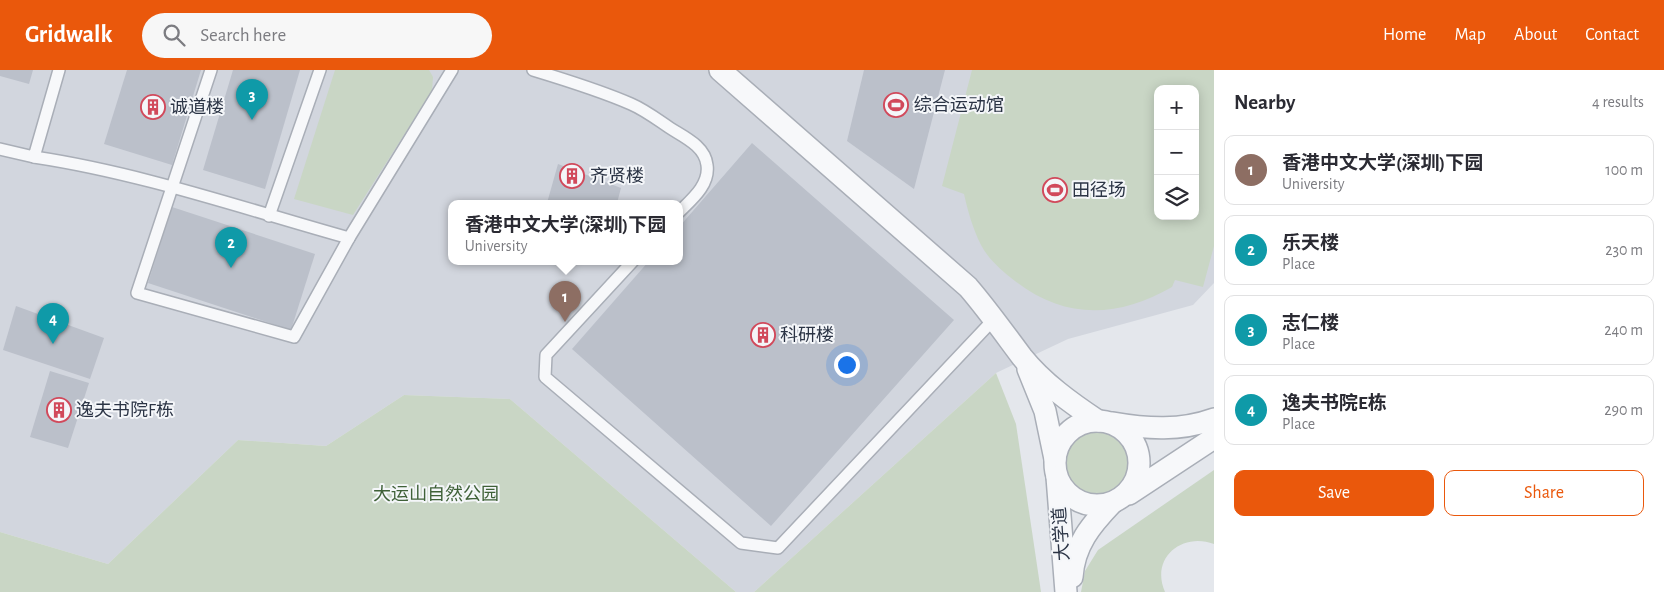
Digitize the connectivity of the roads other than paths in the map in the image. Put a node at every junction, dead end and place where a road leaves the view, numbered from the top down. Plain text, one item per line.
1 (59, 70) edge
2 (211, 70) edge
3 (320, 70) edge
4 (452, 70) edge
5 (533, 70) edge
6 (720, 70) edge
7 (0, 149) edge
8 (34, 157) junction
9 (171, 188) junction
10 (683, 208) edge
11 (270, 216) junction
12 (349, 238) junction
13 (629, 265) edge
14 (994, 318) junction
15 (1023, 357) junction
16 (1214, 419) edge
17 (1104, 422) junction
18 (1214, 438) edge
19 (1056, 469) junction
20 (1118, 500) junction
21 (1066, 592) edge
22 (1070, 592) edge

1 - 8 lane
2 - 9 lane
3 - 11 lane
4 - 12 lane
5 - 10 lane
6 - 14 street
7 - 8 lane
8 - 9 lane
9 - 11 lane
9 - 12 lane
11 - 12 lane
13 - 14 lane
14 - 15 street
15 - 17 street
15 - 19 street
16 - 17 street, 大学道
17 - 19 street, 大学道
17 - 20 street, 大学道
18 - 20 street, 大学道
19 - 20 street, 大学道
19 - 21 street, 大学道
20 - 22 street, 大学道

